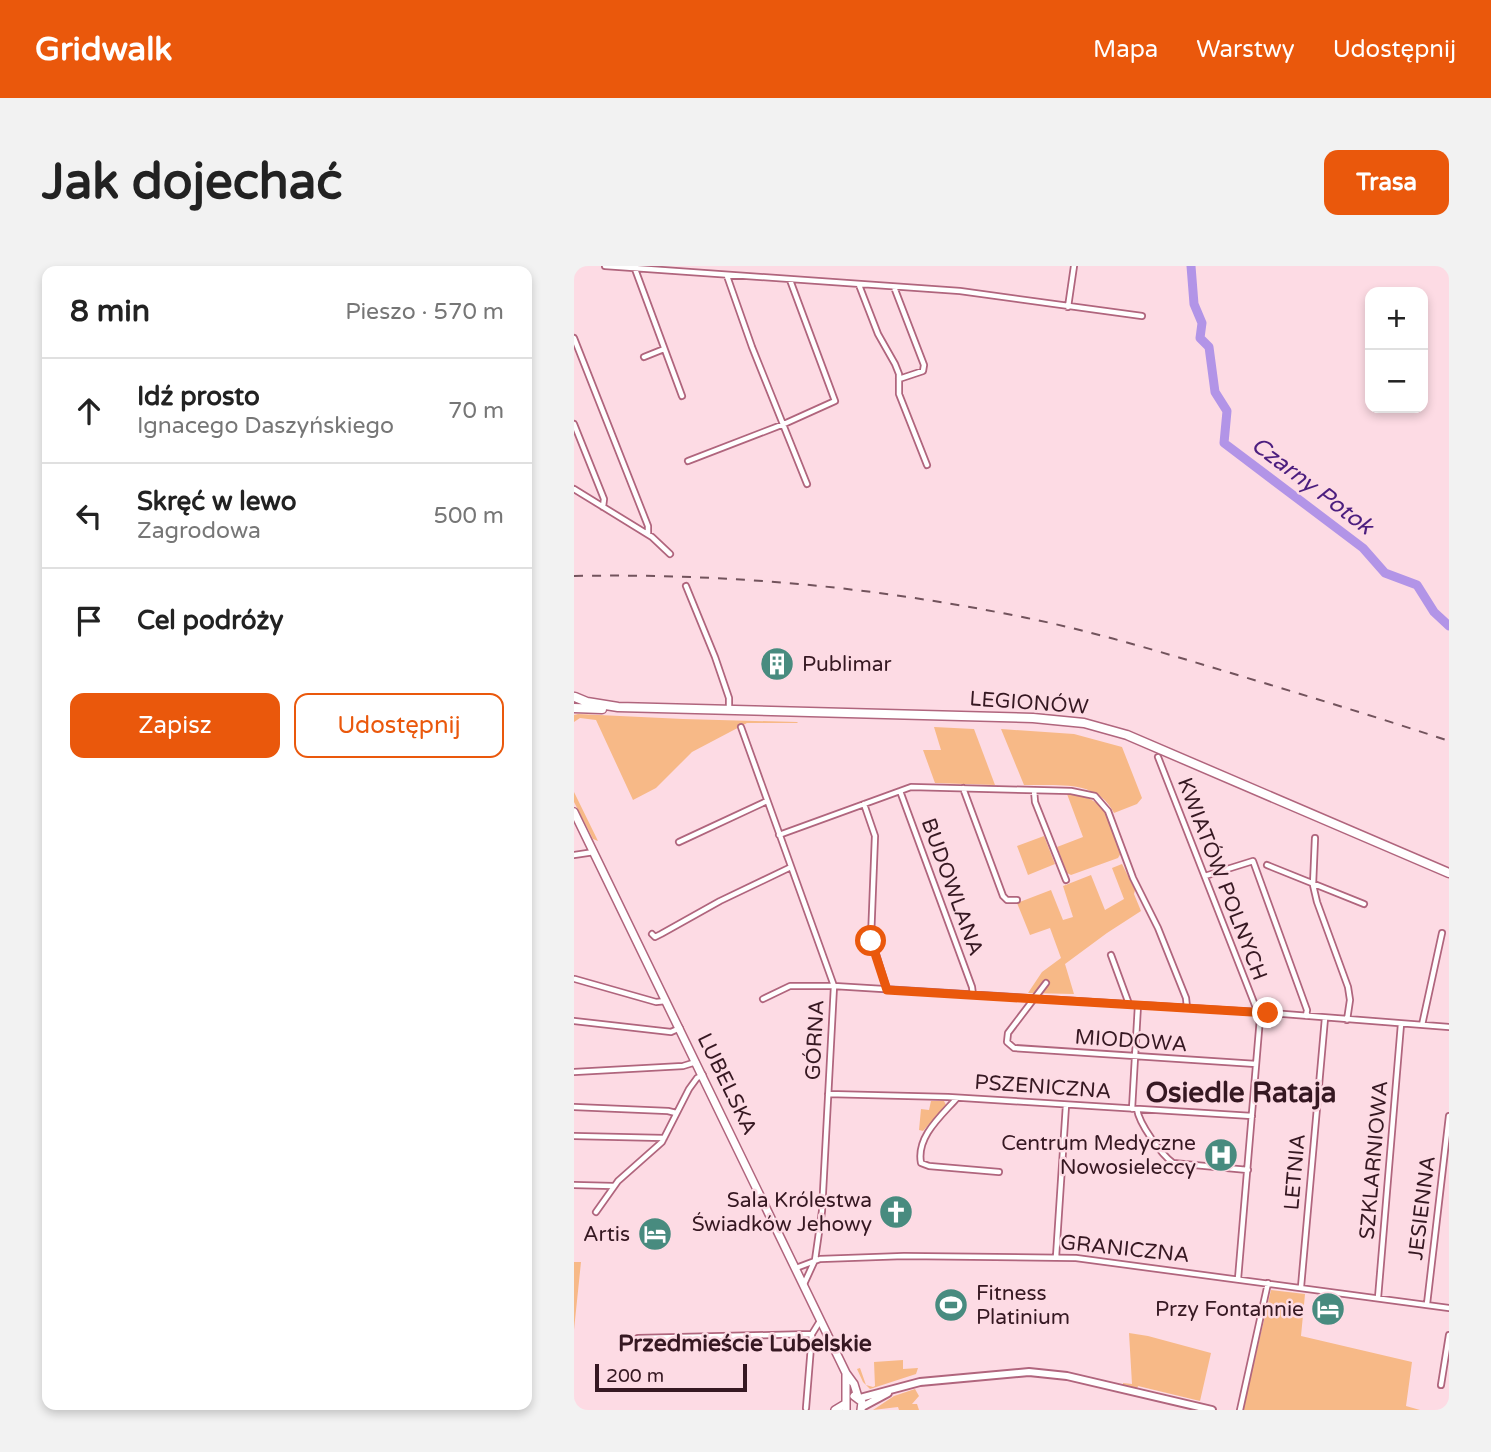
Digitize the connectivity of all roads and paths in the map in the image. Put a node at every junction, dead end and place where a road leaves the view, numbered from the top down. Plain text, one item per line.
1 (606, 266) edge
2 (1074, 266) edge
3 (635, 269) junction
4 (727, 276) junction
5 (790, 280) junction
6 (859, 285) junction
7 (894, 287) junction
8 (1068, 307) junction
9 (1142, 316) dead end
10 (574, 338) edge
11 (664, 349) junction
12 (644, 357) dead end
13 (899, 379) junction
14 (682, 396) dead end
15 (574, 424) edge
16 (784, 424) junction
17 (688, 461) dead end
18 (927, 465) dead end
19 (807, 484) dead end
20 (574, 489) edge
21 (603, 507) junction
22 (648, 534) junction
23 (670, 554) dead end
24 (686, 586) dead end
25 (574, 695) edge
26 (618, 707) junction
27 (574, 708) edge
28 (729, 710) junction
29 (741, 727) dead end
30 (1158, 757) dead end
31 (963, 788) junction
32 (1034, 790) junction
33 (900, 791) junction
34 (766, 801) junction
35 (864, 804) junction
36 (574, 812) edge
37 (779, 835) junction
38 (1315, 838) dead end
39 (679, 842) dead end
40 (594, 851) junction
41 (574, 855) edge
42 (1267, 865) dead end
43 (791, 867) junction
44 (1449, 873) edge
45 (1205, 876) junction
46 (1066, 880) dead end
47 (1313, 885) junction
48 (1017, 900) dead end
49 (1364, 904) dead end
50 (1442, 933) dead end
51 (652, 934) dead end
52 (1111, 955) dead end
53 (575, 979) edge
54 (1046, 983) dead end
55 (834, 986) junction
56 (887, 990) junction
57 (973, 995) junction
58 (763, 999) dead end
59 (1034, 999) junction
60 (667, 1000) junction
61 (1129, 1004) junction
62 (1138, 1005) junction
63 (1187, 1008) junction
64 (1257, 1012) junction
65 (1306, 1016) junction
66 (1325, 1018) junction
67 (1347, 1020) junction
68 (574, 1021) edge
69 (1401, 1024) junction
70 (1423, 1026) junction
71 (1449, 1027) edge
72 (681, 1028) junction
73 (1135, 1057) junction
74 (697, 1062) junction
75 (1256, 1064) junction
76 (574, 1072) edge
77 (703, 1074) junction
78 (828, 1094) junction
79 (957, 1097) junction
80 (1066, 1105) junction
81 (574, 1107) edge
82 (1135, 1109) junction
83 (676, 1113) junction
84 (1252, 1116) junction
85 (1449, 1116) edge
86 (574, 1136) edge
87 (664, 1138) junction
88 (1248, 1170) junction
89 (999, 1172) dead end
90 (574, 1185) edge
91 (614, 1186) junction
92 (596, 1212) dead end
93 (1056, 1257) junction
94 (815, 1260) junction
95 (796, 1268) junction
96 (1238, 1279) junction
97 (1268, 1283) junction
98 (804, 1284) junction
99 (1301, 1287) junction
100 (1378, 1298) junction
101 (1427, 1304) junction
102 (1449, 1308) edge
103 (821, 1321) junction
104 (812, 1334) junction
105 (1449, 1335) edge
106 (638, 1338) dead end
107 (846, 1373) junction
108 (1441, 1385) dead end
109 (846, 1404) edge
110 (861, 1405) edge
111 (806, 1408) edge
112 (835, 1410) edge
113 (1212, 1410) edge
114 (1240, 1410) edge

1 - 3 street
2 - 8 street
3 - 4 street
3 - 11 street
4 - 5 street
4 - 16 street
5 - 6 street
5 - 16 street
6 - 7 street
6 - 13 street
7 - 8 street
7 - 13 street
8 - 9 street
10 - 22 street
11 - 12 street
11 - 14 street
13 - 18 street
15 - 21 street
16 - 17 street
16 - 19 street
20 - 21 street
21 - 22 street
22 - 23 street
24 - 28 street
25 - 26 highway, LEGIONÓW
26 - 27 highway, LEGIONÓW
26 - 28 highway, LEGIONÓW
28 - 44 highway, LEGIONÓW
29 - 34 street, GÓRNA
30 - 45 street, KWIATÓW POLNYCH
31 - 32 street
31 - 33 street
31 - 48 street
32 - 46 street
32 - 63 street
33 - 35 street
33 - 57 street, BUDOWLANA
34 - 37 street, GÓRNA
34 - 39 street
35 - 37 street
35 - 56 street
36 - 40 main road, LUBELSKA
37 - 43 street, GÓRNA
38 - 47 street
40 - 41 street
40 - 60 main road, LUBELSKA
42 - 47 street
43 - 51 street
43 - 55 street, GÓRNA
45 - 64 street, KWIATÓW POLNYCH
45 - 65 street
47 - 49 street
47 - 67 street
50 - 70 street
52 - 61 street
53 - 60 street
54 - 59 street
55 - 56 street
55 - 58 street
55 - 78 street, GÓRNA
56 - 57 street
57 - 59 street
59 - 61 street
59 - 73 street, MIODOWA
60 - 72 main road, LUBELSKA
61 - 62 street
62 - 63 street
62 - 73 street
63 - 64 street
64 - 65 street
64 - 75 street
65 - 66 street
66 - 67 street
66 - 99 street, LETNIA
67 - 69 street
68 - 72 street
69 - 70 street
69 - 100 street, SZKLARNIOWA
70 - 71 street
72 - 74 main road, LUBELSKA
73 - 75 street, MIODOWA
73 - 82 street
74 - 76 street
74 - 77 main road, LUBELSKA
75 - 84 street
77 - 83 street
77 - 95 main road, LUBELSKA
78 - 79 street, PSZENICZNA
78 - 94 street, GÓRNA
79 - 80 street, PSZENICZNA
79 - 89 street
80 - 82 street, PSZENICZNA
80 - 93 street
81 - 83 street
82 - 84 street, PSZENICZNA
82 - 88 street
83 - 87 street
84 - 88 street
85 - 101 street, JESIENNA
86 - 87 street
87 - 91 street
88 - 96 street
90 - 91 street
91 - 92 street
93 - 94 street, GRANICZNA
93 - 96 street, GRANICZNA
94 - 95 street, GRANICZNA
94 - 98 street, GÓRNA
95 - 98 main road, LUBELSKA
96 - 97 street, GRANICZNA
97 - 99 street, GRANICZNA
97 - 114 street
98 - 103 main road, LUBELSKA
99 - 100 street, GRANICZNA
100 - 101 street, GRANICZNA
101 - 102 street, GRANICZNA
103 - 104 street
103 - 107 main road, LUBELSKA
104 - 106 street
104 - 111 street
105 - 108 street
107 - 109 main road, LUBELSKA
107 - 110 main road, LUBELSKA
109 - 110 main road
109 - 112 main road
110 - 113 street

